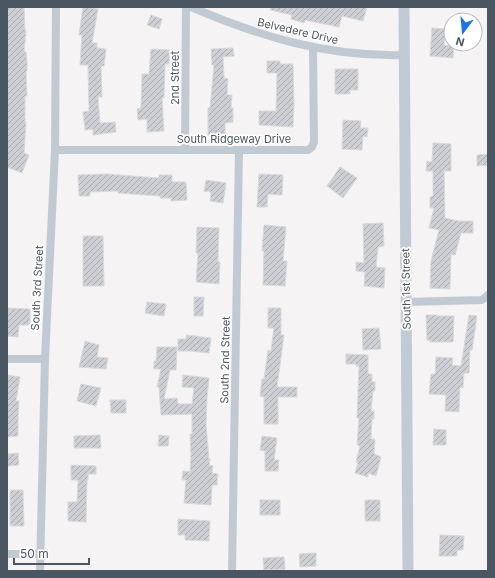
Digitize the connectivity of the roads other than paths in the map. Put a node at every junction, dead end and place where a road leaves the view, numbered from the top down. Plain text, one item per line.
1 (56, 7) edge
2 (186, 7) edge
3 (192, 7) edge
4 (404, 7) edge
5 (313, 47) junction
6 (404, 55) junction
7 (55, 150) junction
8 (185, 150) junction
9 (239, 150) junction
10 (488, 294) edge
11 (406, 302) junction
12 (7, 359) edge
13 (45, 359) junction
14 (7, 554) edge
15 (40, 554) junction
16 (40, 571) edge
17 (232, 571) edge
18 (408, 571) edge

1 - 7 street, South 3rd Street
2 - 8 street, 2nd Street
3 - 5 street, Belvedere Drive
4 - 6 street, South 1st Street
5 - 6 street, Belvedere Drive
5 - 9 street, South Ridgeway Drive
6 - 11 street, South 1st Street
7 - 8 street, South Ridgeway Drive
7 - 13 street, South 3rd Street
8 - 9 street, South Ridgeway Drive
9 - 17 street, South 2nd Street
10 - 11 street
11 - 18 street, South 1st Street
12 - 13 street
13 - 15 street, South 3rd Street
14 - 15 street
15 - 16 street, South 3rd Street

